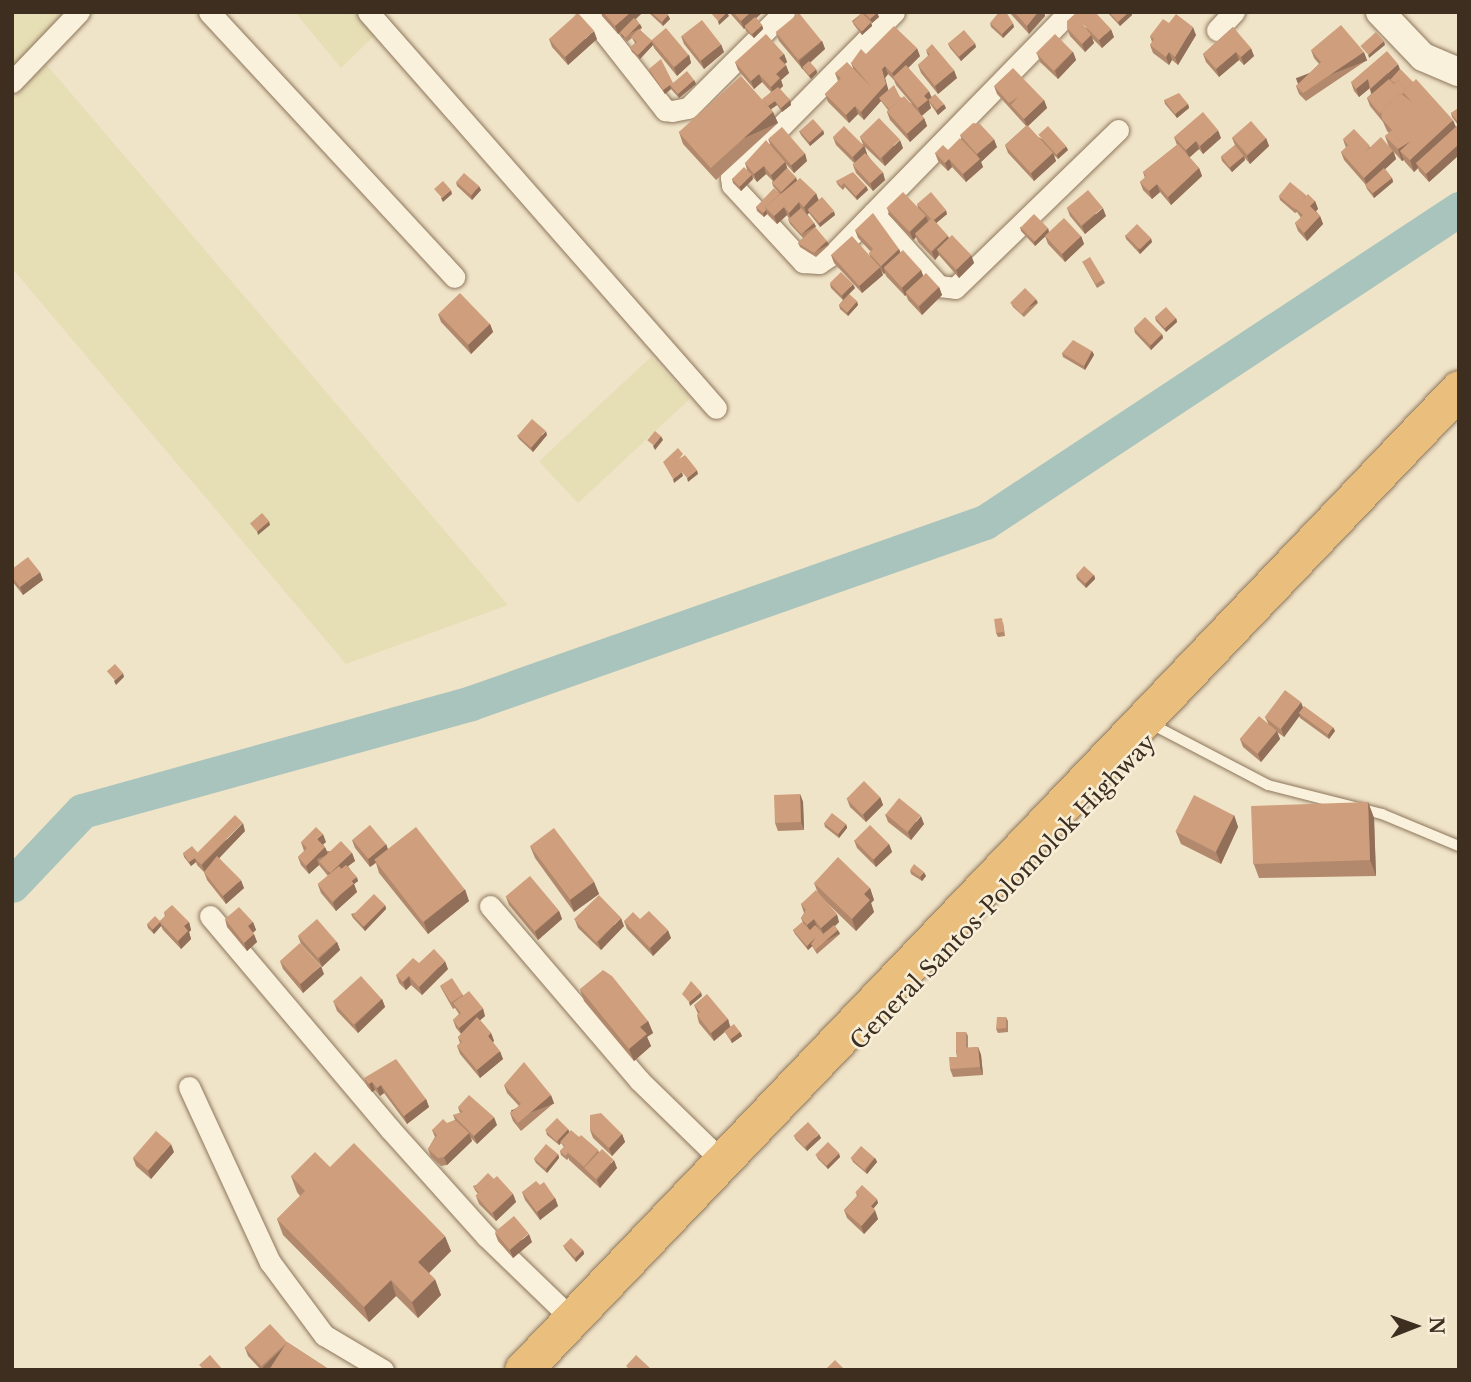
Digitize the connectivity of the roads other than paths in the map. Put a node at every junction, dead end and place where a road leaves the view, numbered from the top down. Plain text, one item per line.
1 (79, 12) edge
2 (209, 12) edge
3 (368, 12) edge
4 (587, 12) edge
5 (784, 12) edge
6 (894, 12) edge
7 (1069, 12) edge
8 (1234, 12) edge
9 (1380, 12) edge
10 (1217, 30) dead end
11 (1459, 72) edge
12 (12, 82) edge
13 (1118, 130) dead end
14 (873, 213) junction
15 (454, 277) dead end
16 (1459, 389) edge
17 (716, 408) dead end
18 (1459, 412) edge
19 (1159, 728) junction
20 (1459, 846) edge
21 (490, 906) dead end
22 (209, 915) dead end
23 (189, 1087) dead end
24 (723, 1162) junction
25 (572, 1319) junction
26 (383, 1370) edge
27 (523, 1370) edge
28 (546, 1370) edge

1 - 12 street
2 - 15 street
3 - 17 street
4 - 5 street
6 - 14 street
7 - 14 street
8 - 10 street
9 - 11 street
13 - 14 street
16 - 24 highway
18 - 19 highway, General Santos-Polomolok Highway
19 - 20 lane
19 - 28 highway, General Santos-Polomolok Highway
21 - 24 street
22 - 25 street
23 - 26 street
24 - 25 highway
25 - 27 highway

